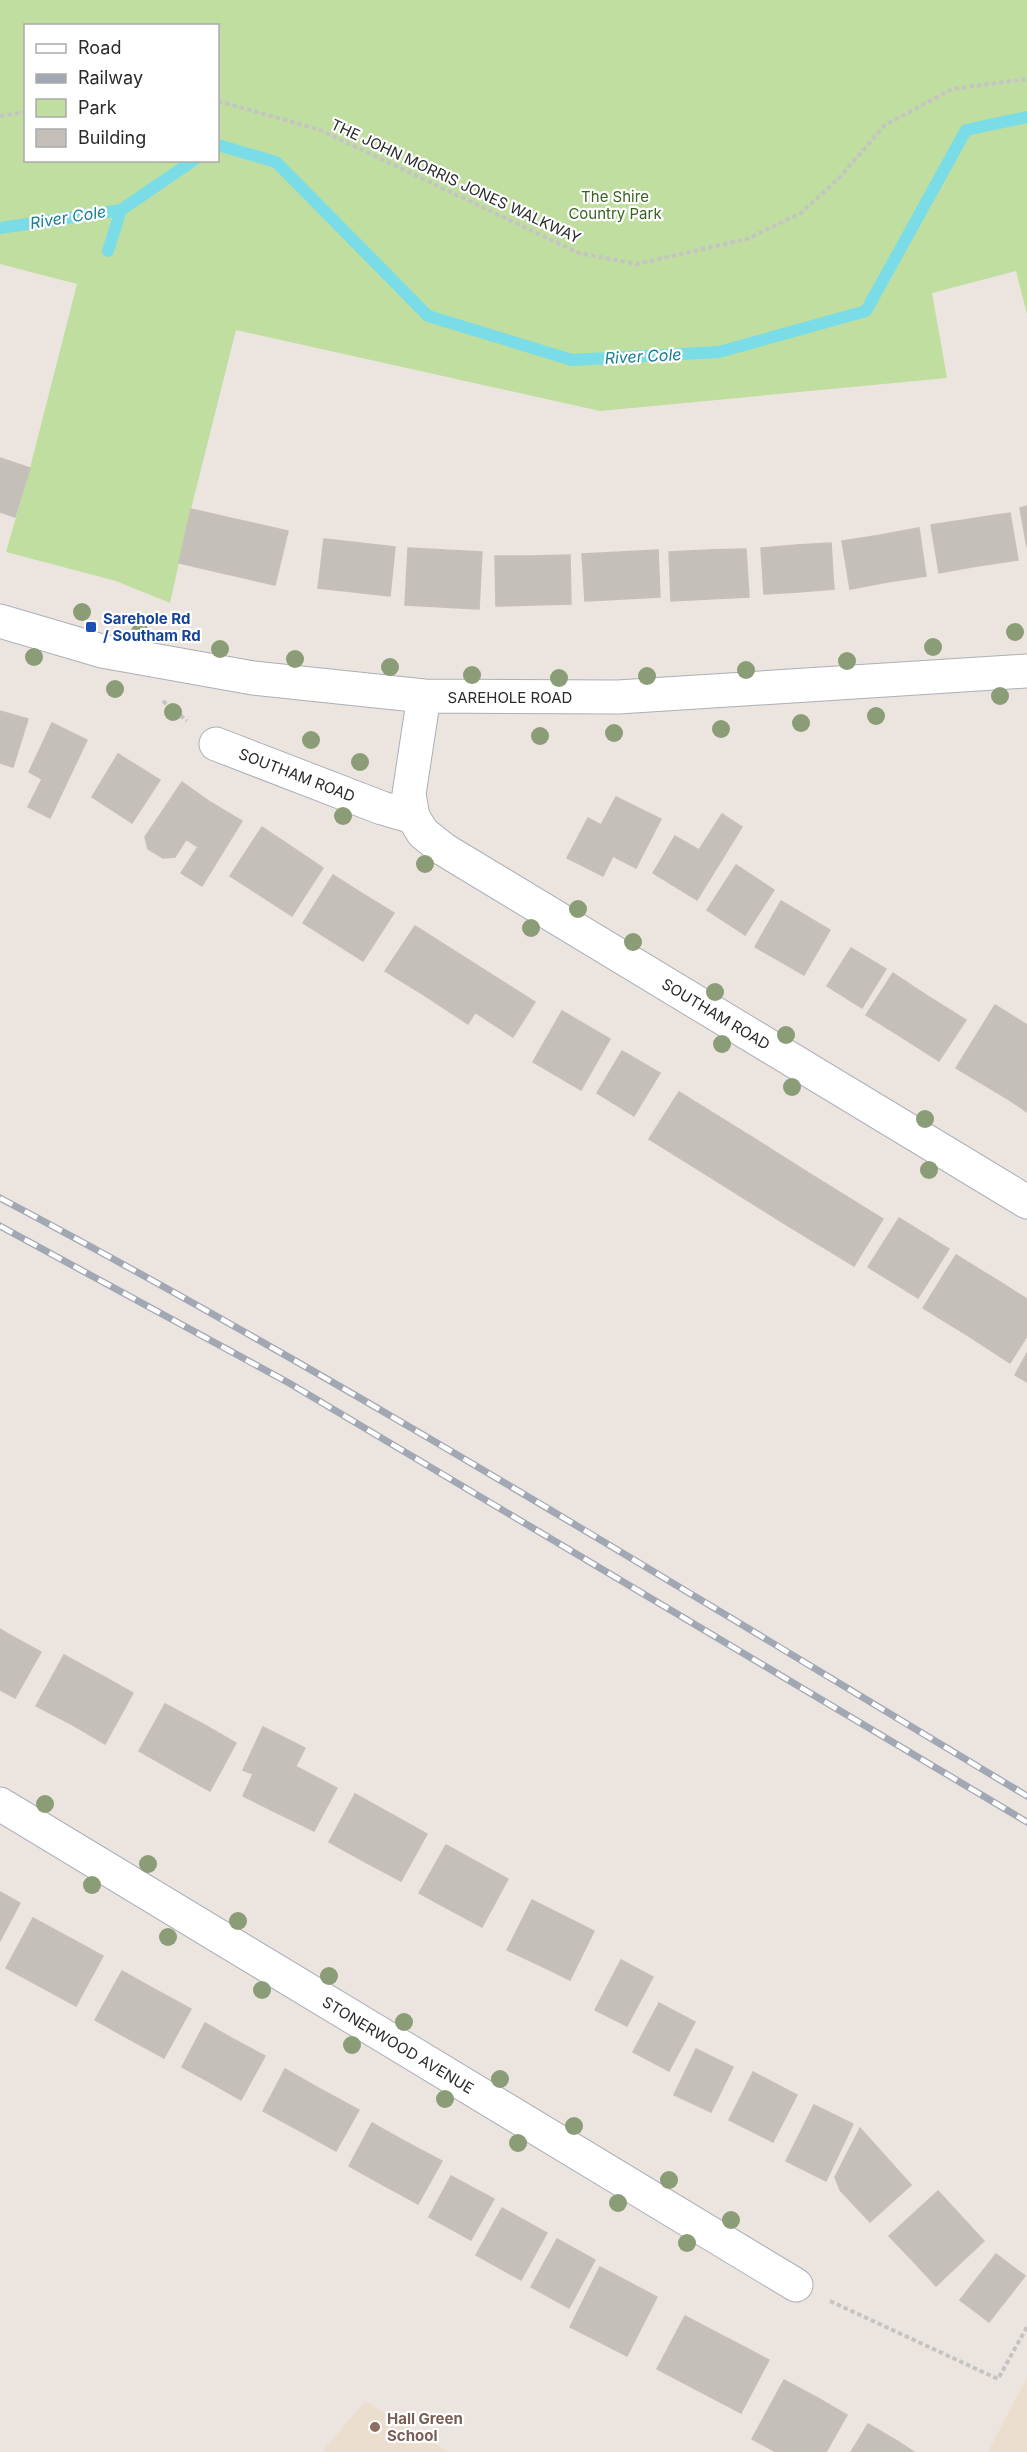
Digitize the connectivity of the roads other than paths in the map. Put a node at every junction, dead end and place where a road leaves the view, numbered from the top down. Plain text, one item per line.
1 (0, 621) edge
2 (1027, 671) edge
3 (424, 696) junction
4 (216, 744) dead end
5 (413, 817) junction
6 (1027, 1202) edge
7 (0, 1804) edge
8 (796, 2285) road end

1 - 3 street, SAREHOLE ROAD
2 - 3 street, SAREHOLE ROAD
3 - 5 street
4 - 5 street, SOUTHAM ROAD
5 - 6 street, SOUTHAM ROAD
7 - 8 street, STONERWOOD AVENUE

